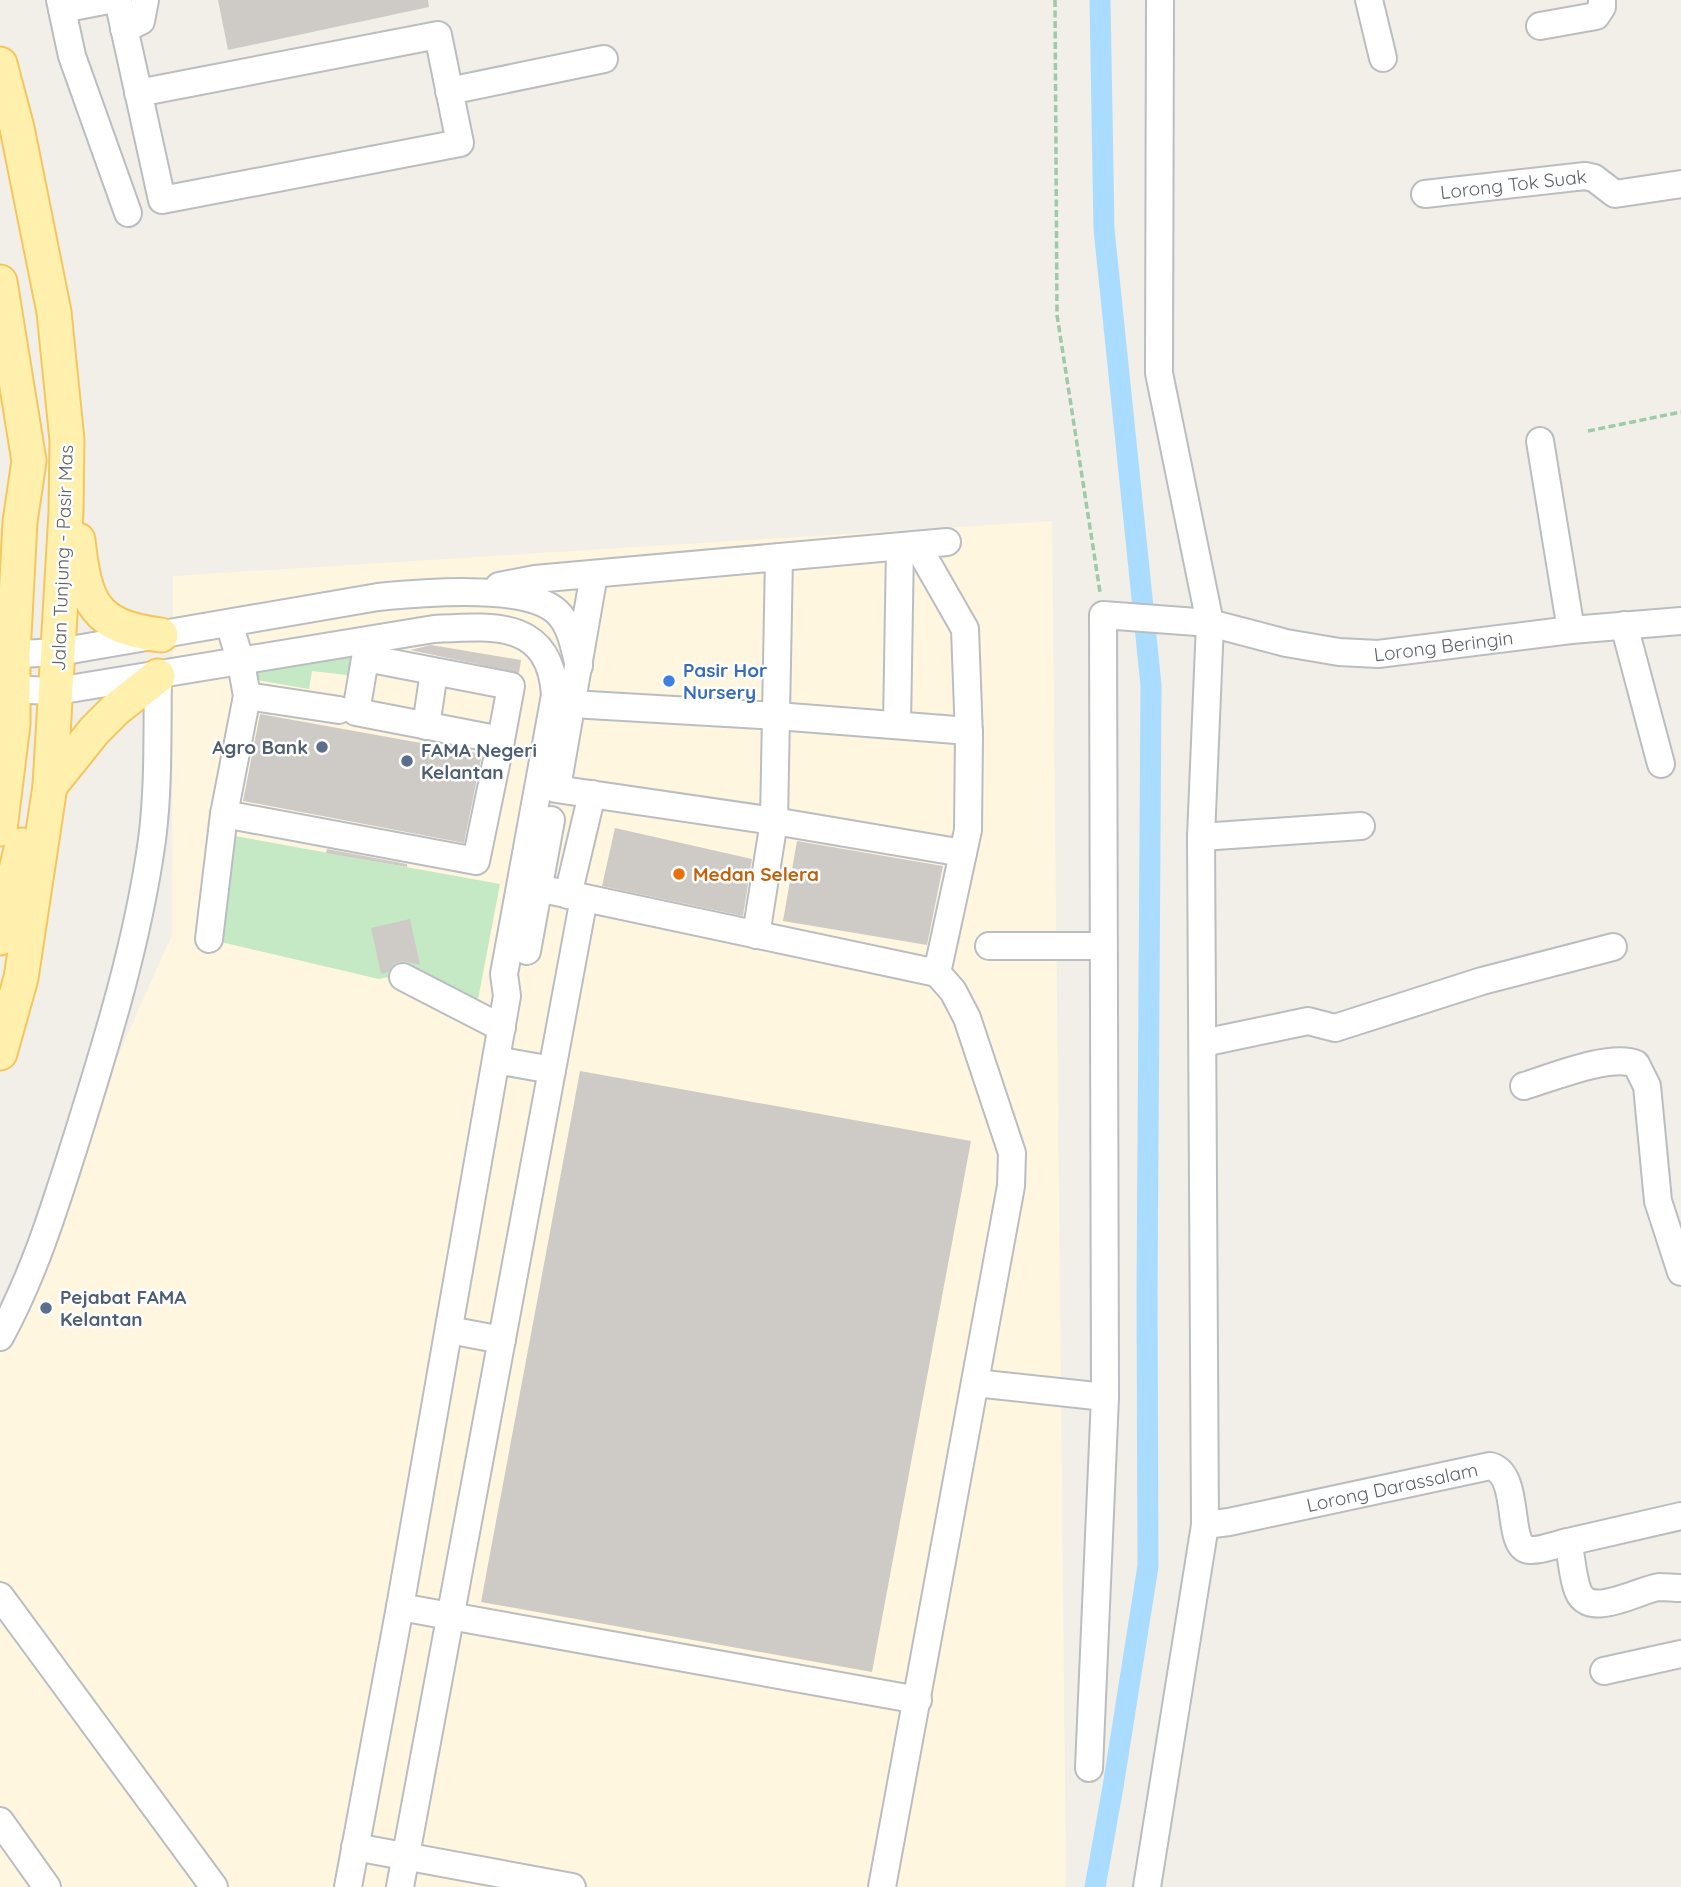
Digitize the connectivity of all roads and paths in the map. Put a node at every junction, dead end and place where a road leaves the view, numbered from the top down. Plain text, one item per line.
1 (109, 0) edge
2 (118, 0) edge
3 (145, 0) edge
4 (1055, 0) edge
5 (1160, 0) edge
6 (1369, 0) edge
7 (1602, 0) edge
8 (61, 5) edge
9 (1540, 26) dead end
10 (124, 29) junction
11 (1383, 58) dead end
12 (604, 59) dead end
13 (0, 64) edge
14 (449, 91) junction
15 (138, 93) junction
16 (1681, 184) edge
17 (1425, 194) dead end
18 (128, 213) dead end
19 (0, 282) edge
20 (1681, 412) edge
21 (1588, 431) dead end
22 (67, 440) junction
23 (1540, 441) dead end
24 (947, 542) dead end
25 (909, 546) junction
26 (779, 557) junction
27 (594, 574) junction
28 (478, 593) junction
29 (1108, 615) junction
30 (1681, 621) edge
31 (229, 623) junction
32 (1210, 623) junction
33 (1624, 625) junction
34 (1572, 629) junction
35 (162, 635) junction
36 (367, 650) junction
37 (27, 654) edge
38 (241, 663) junction
39 (579, 666) junction
40 (434, 672) junction
41 (158, 676) junction
42 (26, 690) edge
43 (247, 696) junction
44 (572, 704) junction
45 (348, 711) junction
46 (778, 716) junction
47 (897, 725) junction
48 (426, 726) junction
49 (969, 731) junction
50 (501, 740) junction
51 (1661, 764) dead end
52 (50, 786) junction
53 (556, 789) junction
54 (592, 794) junction
55 (224, 814) junction
56 (774, 821) junction
57 (1361, 826) dead end
58 (0, 829) edge
59 (1201, 837) junction
60 (963, 853) junction
61 (538, 888) junction
62 (576, 897) junction
63 (756, 935) junction
64 (0, 938) edge
65 (209, 939) dead end
66 (989, 946) dead end
67 (1103, 946) junction
68 (1613, 947) dead end
69 (937, 973) junction
70 (403, 977) dead end
71 (507, 996) junction
72 (502, 1028) junction
73 (1203, 1043) junction
74 (0, 1053) edge
75 (496, 1060) junction
76 (552, 1070) junction
77 (1524, 1086) dead end
78 (1670, 1202) edge
79 (1681, 1272) edge
80 (449, 1330) junction
81 (0, 1337) edge
82 (502, 1339) junction
83 (975, 1383) junction
84 (1105, 1397) junction
85 (1681, 1516) edge
86 (1205, 1525) junction
87 (1569, 1542) junction
88 (1681, 1588) edge
89 (0, 1596) edge
90 (400, 1607) junction
91 (450, 1616) junction
92 (1681, 1654) edge
93 (1604, 1671) dead end
94 (918, 1700) junction
95 (1089, 1768) dead end
96 (0, 1821) edge
97 (355, 1847) junction
98 (406, 1856) junction
99 (47, 1887) edge
100 (215, 1887) edge
101 (348, 1887) edge
102 (400, 1887) edge
103 (572, 1887) edge
104 (882, 1887) edge
105 (1147, 1887) edge

1 - 8 street
2 - 10 street
3 - 10 street
4 - 29 path
5 - 32 street
6 - 11 street
7 - 9 street
8 - 18 street
10 - 15 street
12 - 14 street
13 - 22 main road, Jalan Tunjung - Pasir Mas
14 - 15 street
14 - 15 street
16 - 17 street, Lorong Tok Suak
19 - 37 main road, Jalan Tunjung - Pasir Mas
20 - 21 path
22 - 35 main road
22 - 37 main road, Jalan Tunjung - Pasir Mas
23 - 34 street
24 - 25 street
25 - 26 street
25 - 47 street
25 - 49 street
26 - 27 street
26 - 46 street
27 - 28 street
27 - 39 street
28 - 31 street
28 - 39 street
29 - 32 street, Lorong Beringin
29 - 67 street
30 - 33 street, Lorong Beringin
31 - 35 street
31 - 38 street
32 - 34 street, Lorong Beringin
32 - 59 street
33 - 34 street, Lorong Beringin
33 - 51 street
35 - 37 street
36 - 38 street
36 - 40 street
36 - 45 street
36 - 71 street
37 - 42 main road, Jalan Tunjung - Pasir Mas
37 - 42 main road, Jalan Tunjung - Pasir Mas
38 - 41 street
38 - 43 street
39 - 44 street
40 - 48 street
40 - 50 street
41 - 42 street
41 - 52 main road
41 - 81 street
42 - 52 main road, Jalan Tunjung - Pasir Mas
42 - 58 main road, Jalan Tunjung - Pasir Mas
42 - 64 main road
43 - 45 street
43 - 55 street
44 - 46 street
44 - 53 street
45 - 48 street
46 - 47 street
46 - 56 street
47 - 49 street
48 - 50 street
49 - 60 street
50 - 55 street
52 - 74 main road, Jalan Tunjung - Pasir Mas
53 - 54 street
53 - 61 street
54 - 56 street
54 - 62 street
55 - 65 street
56 - 60 street
56 - 63 street
57 - 59 street
59 - 73 street
60 - 69 street
61 - 62 street
61 - 71 street
62 - 63 street
62 - 76 street
63 - 69 street
66 - 67 street
67 - 84 street
68 - 73 street
69 - 83 street
70 - 72 street
71 - 72 street
72 - 75 street
73 - 86 street
75 - 76 street
75 - 80 street
76 - 82 street
77 - 78 street
78 - 79 street
80 - 82 street
80 - 90 street
82 - 91 street
83 - 84 street
83 - 94 street
84 - 95 street
85 - 87 street
86 - 87 street, Lorong Darassalam
86 - 105 street
87 - 88 street
89 - 100 street
90 - 91 street
90 - 97 street
91 - 94 street
91 - 98 street
92 - 93 street
94 - 104 street
96 - 99 street
97 - 98 street
97 - 101 street
98 - 102 street
98 - 103 street

